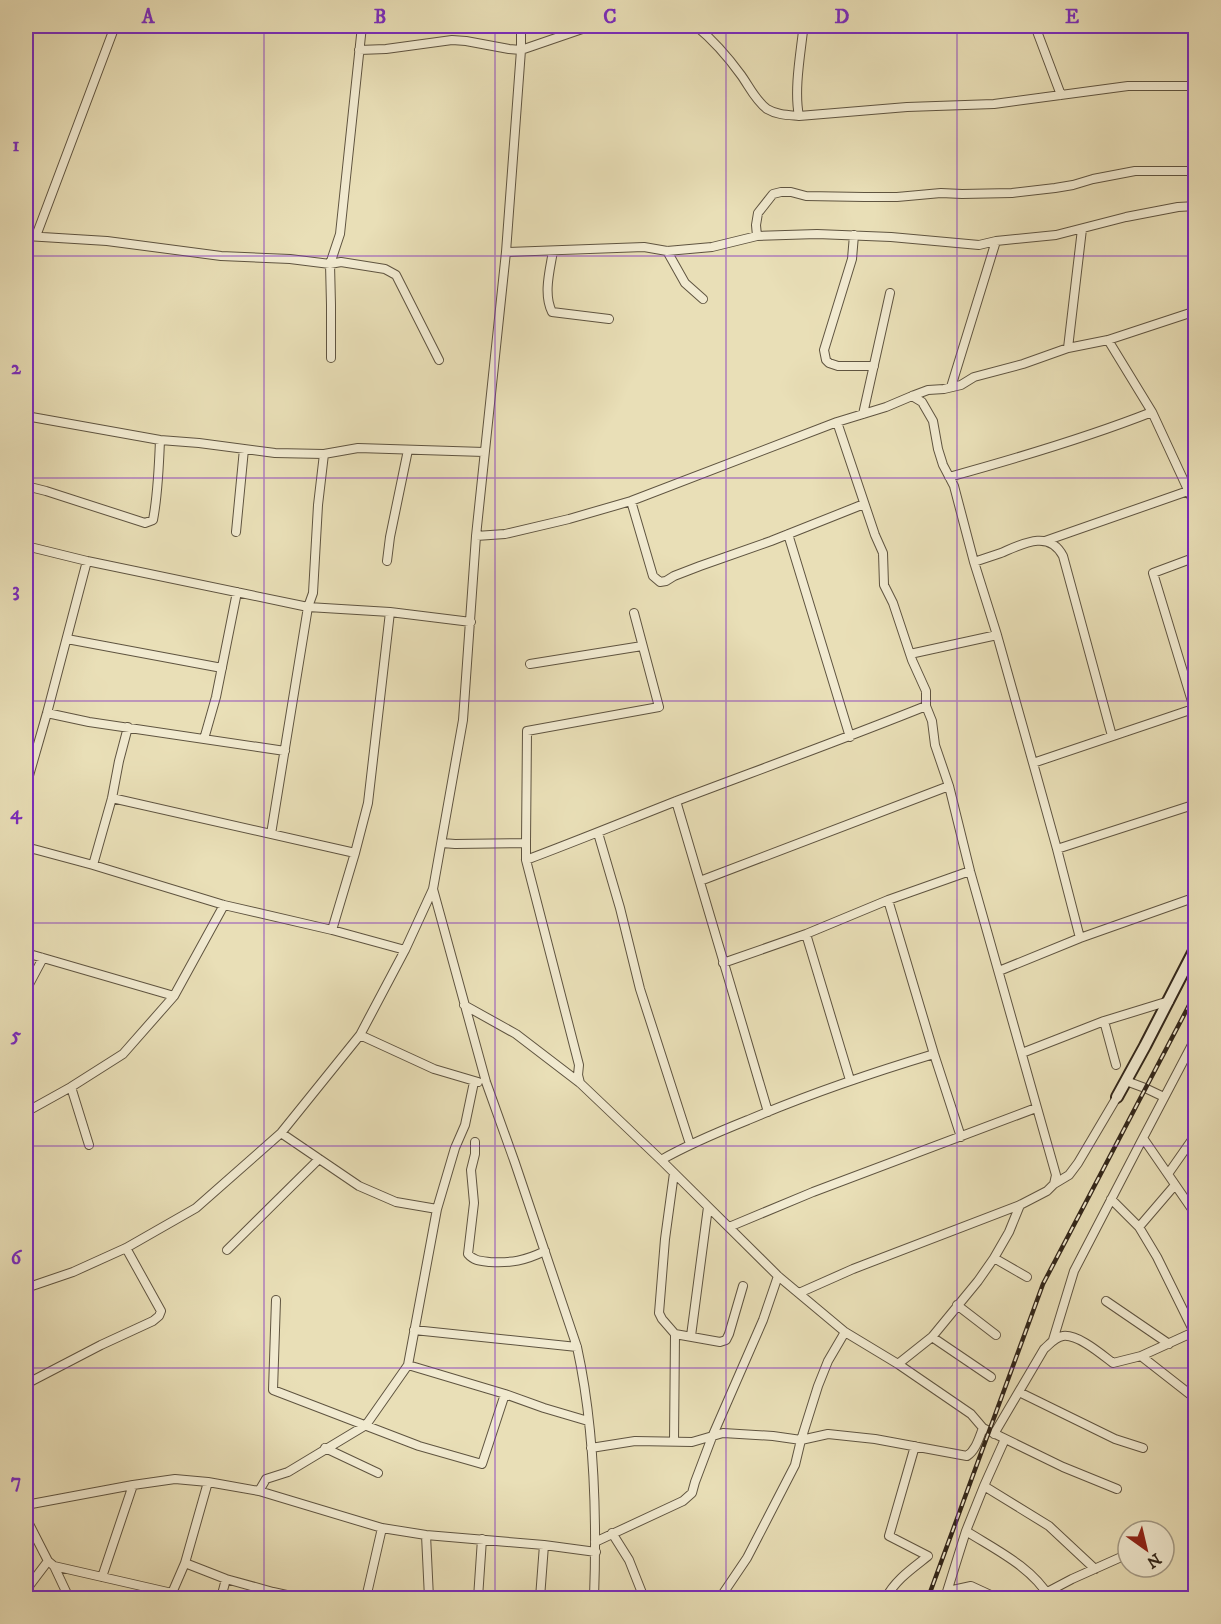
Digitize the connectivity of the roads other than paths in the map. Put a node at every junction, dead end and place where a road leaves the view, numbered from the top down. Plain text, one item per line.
1 (115, 26) edge
2 (362, 26) edge
3 (521, 26) edge
4 (591, 26) edge
5 (696, 26) edge
6 (900, 26) edge
7 (1035, 26) edge
8 (359, 50) junction
9 (521, 50) junction
10 (1196, 86) edge
11 (1061, 95) junction
12 (799, 116) junction
13 (1196, 171) edge
14 (1196, 206) edge
15 (1082, 229) junction
16 (854, 235) junction
17 (26, 236) edge
18 (36, 236) junction
19 (757, 236) junction
20 (996, 241) junction
21 (553, 251) junction
22 (667, 251) junction
23 (506, 252) junction
24 (330, 264) junction
25 (890, 293) dead end
26 (703, 299) dead end
27 (1196, 311) edge
28 (609, 318) dead end
29 (1108, 340) junction
30 (1068, 348) junction
31 (331, 358) dead end
32 (439, 360) dead end
33 (874, 366) junction
34 (951, 387) junction
35 (912, 396) junction
36 (1152, 412) junction
37 (863, 414) junction
38 (26, 416) edge
39 (837, 422) junction
40 (160, 440) junction
41 (244, 449) junction
42 (408, 450) junction
43 (484, 452) junction
44 (324, 454) junction
45 (949, 477) junction
46 (26, 486) edge
47 (1188, 491) junction
48 (631, 501) junction
49 (864, 504) junction
50 (1196, 507) edge
51 (236, 532) dead end
52 (788, 534) junction
53 (476, 536) junction
54 (1044, 541) junction
55 (26, 546) edge
56 (1196, 557) edge
57 (87, 561) junction
58 (387, 561) dead end
59 (974, 562) junction
60 (237, 592) junction
61 (308, 607) junction
62 (390, 612) junction
63 (634, 613) dead end
64 (471, 622) junction
65 (997, 635) junction
66 (67, 639) junction
67 (642, 646) junction
68 (910, 654) junction
69 (530, 664) dead end
70 (222, 668) junction
71 (926, 705) junction
72 (1195, 708) edge
73 (47, 713) junction
74 (128, 727) junction
75 (1112, 736) junction
76 (850, 737) junction
77 (204, 740) junction
78 (285, 751) junction
79 (29, 761) edge
80 (1033, 763) junction
81 (26, 786) edge
82 (949, 786) junction
83 (112, 798) junction
84 (676, 801) junction
85 (1196, 804) edge
86 (598, 833) junction
87 (271, 834) junction
88 (442, 843) junction
89 (526, 843) junction
90 (26, 847) edge
91 (1057, 849) junction
92 (355, 853) junction
93 (526, 860) junction
94 (93, 865) junction
95 (970, 871) junction
96 (700, 881) junction
97 (434, 889) junction
98 (1196, 897) edge
99 (888, 900) junction
100 (224, 905) junction
101 (332, 930) junction
102 (806, 934) junction
103 (1080, 938) junction
104 (1196, 947) edge
105 (405, 950) junction
106 (26, 953) edge
107 (43, 958) junction
108 (723, 963) junction
109 (999, 971) junction
110 (26, 990) edge
111 (174, 996) junction
112 (1169, 1001) junction
113 (464, 1005) junction
114 (1104, 1021) junction
115 (360, 1035) junction
116 (1196, 1037) edge
117 (1187, 1052) junction
118 (933, 1053) junction
119 (1022, 1053) junction
120 (1196, 1060) edge
121 (1116, 1065) dead end
122 (850, 1080) junction
123 (1126, 1081) junction
124 (474, 1082) junction
125 (486, 1082) junction
126 (580, 1083) junction
127 (71, 1086) junction
128 (1117, 1097) joint
129 (1164, 1097) junction
130 (1036, 1108) junction
131 (26, 1112) edge
132 (768, 1112) junction
133 (280, 1133) junction
134 (1196, 1134) edge
135 (961, 1137) junction
136 (1143, 1138) junction
137 (475, 1142) dead end
138 (89, 1144) dead end
139 (690, 1144) junction
140 (319, 1159) junction
141 (661, 1160) junction
142 (674, 1173) junction
143 (1168, 1174) junction
144 (1054, 1184) junction
145 (1175, 1185) junction
146 (1111, 1199) junction
147 (1020, 1205) junction
148 (708, 1207) junction
149 (437, 1209) junction
150 (1194, 1210) edge
151 (729, 1227) junction
152 (1139, 1227) junction
153 (126, 1248) junction
154 (227, 1250) dead end
155 (544, 1251) junction
156 (994, 1258) junction
157 (778, 1276) junction
158 (1026, 1277) dead end
159 (743, 1286) dead end
160 (26, 1288) edge
161 (798, 1293) junction
162 (276, 1300) dead end
163 (1106, 1301) dead end
164 (957, 1305) junction
165 (414, 1330) junction
166 (1195, 1331) edge
167 (845, 1332) junction
168 (675, 1334) junction
169 (996, 1335) dead end
170 (691, 1336) junction
171 (932, 1337) junction
172 (1053, 1340) junction
173 (1169, 1344) junction
174 (576, 1347) junction
175 (1141, 1356) junction
176 (408, 1365) junction
177 (898, 1365) junction
178 (991, 1377) dead end
179 (26, 1384) edge
180 (1019, 1392) junction
181 (505, 1394) junction
182 (1196, 1399) edge
183 (588, 1421) junction
184 (366, 1425) junction
185 (983, 1428) junction
186 (994, 1434) junction
187 (712, 1437) junction
188 (1005, 1439) junction
189 (801, 1440) junction
190 (674, 1441) junction
191 (915, 1446) junction
192 (326, 1448) junction
193 (591, 1448) junction
194 (1143, 1448) dead end
195 (378, 1473) dead end
196 (208, 1482) junction
197 (133, 1485) junction
198 (984, 1486) junction
199 (1117, 1489) dead end
200 (259, 1491) junction
201 (26, 1505) edge
202 (26, 1518) edge
203 (382, 1528) junction
204 (966, 1532) junction
205 (612, 1533) junction
206 (426, 1535) junction
207 (482, 1539) junction
208 (595, 1542) junction
209 (544, 1545) junction
210 (596, 1552) junction
211 (1116, 1559) edge
212 (51, 1563) junction
213 (185, 1563) junction
214 (1095, 1569) junction
215 (102, 1577) junction
216 (226, 1579) junction
217 (26, 1590) edge
218 (273, 1595) edge
219 (947, 1595) edge
220 (1048, 1595) edge
221 (69, 1599) edge
222 (221, 1599) edge
223 (300, 1599) edge
224 (366, 1599) edge
225 (429, 1599) edge
226 (478, 1599) edge
227 (540, 1599) edge
228 (594, 1599) edge
229 (644, 1599) edge
230 (720, 1599) edge
231 (886, 1599) edge
232 (997, 1599) edge
233 (1036, 1599) edge

1 - 18 street
2 - 8 street
3 - 9 street
4 - 9 street
5 - 12 street
6 - 12 street
7 - 11 street
8 - 9 street
8 - 24 street
9 - 23 street
10 - 11 street
11 - 12 street
13 - 19 street
14 - 15 street
15 - 20 street
15 - 30 street
16 - 19 street
16 - 20 street
16 - 33 street
17 - 18 street
18 - 24 street
19 - 22 street
20 - 34 street
21 - 22 street
21 - 23 street
21 - 28 street
22 - 26 street
23 - 43 street
24 - 31 street
24 - 32 street
25 - 33 street
27 - 29 street
29 - 30 street
29 - 36 street
30 - 34 street
33 - 37 street
34 - 35 street
35 - 37 street
35 - 45 street
36 - 45 street
36 - 47 street
37 - 39 street
38 - 40 street
39 - 48 street
39 - 49 street
40 - 41 street
40 - 46 street
41 - 44 street
41 - 51 street
42 - 43 street
42 - 44 street
42 - 58 street
43 - 53 street
44 - 61 street
45 - 59 street
47 - 50 street
47 - 54 street
48 - 52 street
48 - 53 street
49 - 52 street
49 - 68 street
52 - 76 street
53 - 64 street
54 - 59 street
54 - 75 street
55 - 57 street
56 - 72 street
57 - 60 street
57 - 66 street
59 - 65 street
60 - 61 street
60 - 70 street
61 - 62 street
61 - 78 street
62 - 64 street
62 - 92 street
63 - 67 street
64 - 88 street
65 - 68 street
65 - 80 street
66 - 70 street
66 - 73 street
67 - 69 street
67 - 89 street
68 - 71 street
70 - 77 street
71 - 76 street
71 - 82 street
72 - 75 street
73 - 74 street
73 - 79 street
74 - 77 street
74 - 83 street
75 - 80 street
76 - 84 street
77 - 78 street
78 - 87 street
79 - 81 street
80 - 91 street
82 - 95 street
82 - 96 street
83 - 87 street
83 - 94 street
84 - 86 street
84 - 96 street
85 - 91 street
86 - 93 street
86 - 139 street
87 - 92 street
88 - 89 street
88 - 97 street
89 - 93 street
90 - 94 street
91 - 103 street
92 - 101 street
93 - 126 street
94 - 100 street
95 - 99 street
95 - 109 street
96 - 108 street
97 - 105 street
97 - 113 street
98 - 103 street
99 - 102 street
99 - 118 street
100 - 101 street
100 - 111 street
101 - 105 street
102 - 108 street
102 - 122 street
103 - 109 street
104 - 112 main road
105 - 115 street
106 - 107 street
107 - 110 street
107 - 111 street
108 - 132 street
109 - 119 street
111 - 127 street
112 - 114 street
112 - 123 main road
113 - 125 street
113 - 126 street
114 - 119 street
114 - 121 street
115 - 124 street
115 - 133 street
116 - 117 street
117 - 120 street
117 - 129 street
118 - 122 street
118 - 135 street
119 - 130 street
122 - 132 street
123 - 128 main road
123 - 129 street
124 - 125 street
124 - 149 street
125 - 155 street
126 - 141 street
127 - 131 street
127 - 138 street
128 - 144 street
129 - 136 street
130 - 135 street
130 - 144 street
132 - 139 street
133 - 140 street
133 - 153 street
134 - 143 street
135 - 151 street
136 - 143 street
136 - 146 street
137 - 155 street
139 - 141 street
140 - 149 street
140 - 154 street
141 - 142 street
142 - 148 street
142 - 168 street
143 - 145 street
144 - 147 street
145 - 150 street
145 - 152 street
146 - 152 street
146 - 172 street
147 - 156 street
147 - 161 street
148 - 151 street
148 - 170 street
149 - 165 street
151 - 157 street
152 - 166 street
153 - 160 street
153 - 179 street
155 - 174 street
156 - 158 street
156 - 164 street
157 - 161 street
157 - 187 street
159 - 170 street
161 - 167 street
162 - 184 street
163 - 173 street
164 - 169 street
164 - 171 street
165 - 174 street
165 - 176 street
166 - 173 street
167 - 177 street
167 - 189 street
168 - 170 street
168 - 190 street
171 - 177 street
171 - 178 street
172 - 175 street
172 - 180 street
173 - 175 street
174 - 183 street
175 - 182 street
176 - 181 street
176 - 184 street
177 - 185 street
180 - 186 street
180 - 194 street
181 - 183 street
181 - 184 street
183 - 193 street
184 - 192 street
185 - 186 street
185 - 191 street
186 - 188 street
187 - 189 street
187 - 190 street
187 - 205 street
188 - 198 street
188 - 199 street
189 - 191 street
189 - 230 street
190 - 193 street
191 - 231 street
192 - 195 street
192 - 200 street
193 - 208 street
196 - 197 street
196 - 200 street
196 - 213 street
197 - 201 street
197 - 215 street
198 - 204 street
198 - 214 street
200 - 203 street
202 - 212 street
203 - 206 street
203 - 224 street
204 - 219 street
204 - 220 street
205 - 208 street
205 - 229 street
206 - 207 street
206 - 225 street
207 - 209 street
207 - 226 street
208 - 210 street
209 - 210 street
209 - 227 street
210 - 228 street
211 - 214 street
212 - 215 street
212 - 217 street
212 - 221 street
213 - 215 street
213 - 216 street
214 - 220 street
216 - 218 street
216 - 222 street
218 - 223 street
219 - 232 street
220 - 233 street

